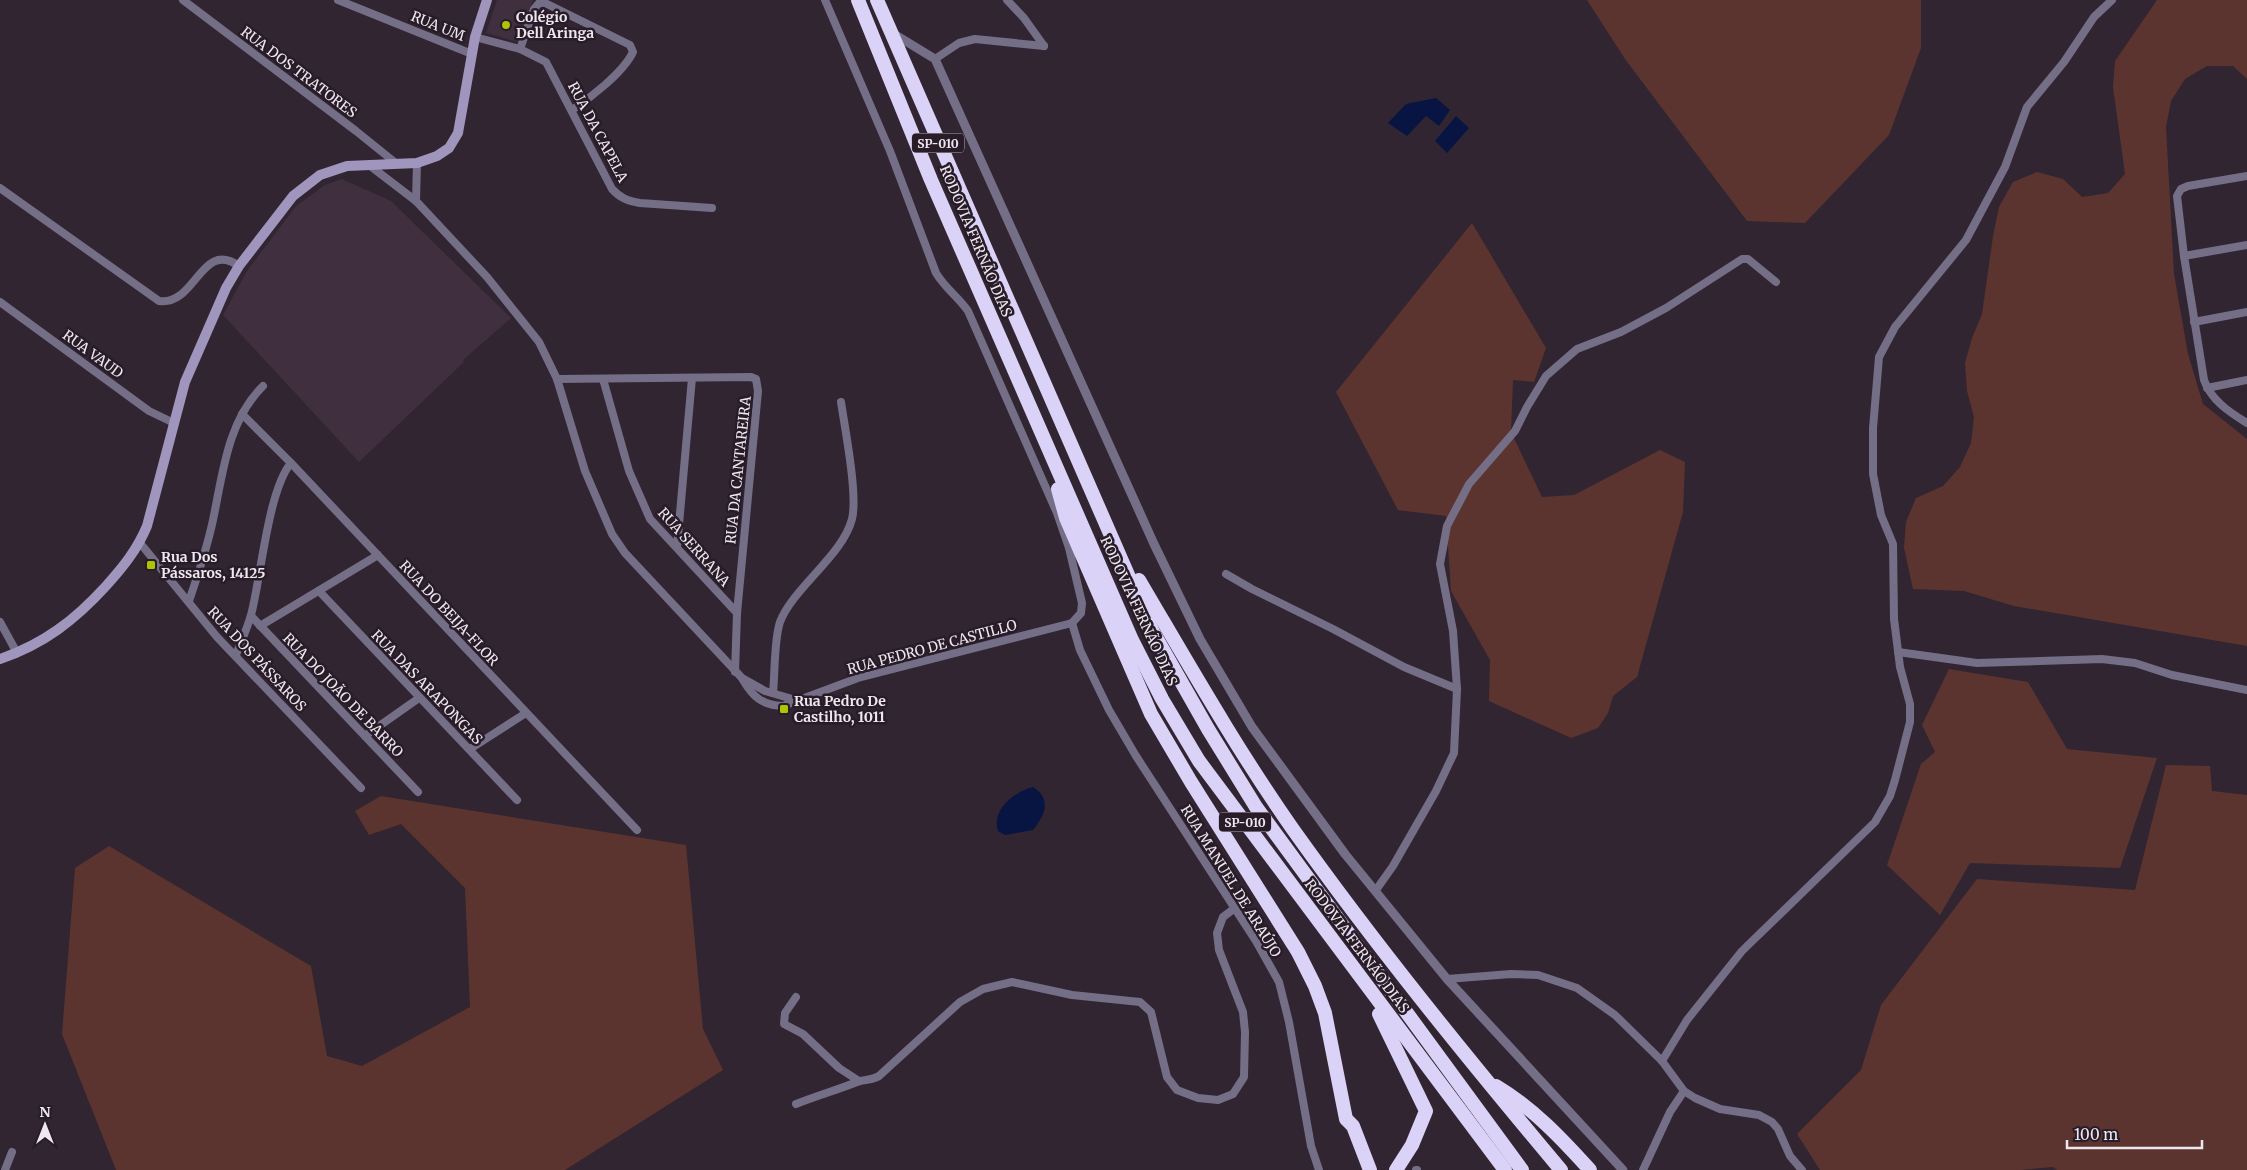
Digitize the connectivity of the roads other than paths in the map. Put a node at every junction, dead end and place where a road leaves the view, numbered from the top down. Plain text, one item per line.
1 (183, 0) edge
2 (338, 0) edge
3 (487, 0) edge
4 (825, 0) edge
5 (858, 0) edge
6 (877, 0) edge
7 (1007, 0) edge
8 (2112, 0) edge
9 (889, 31) junction
10 (476, 37) junction
11 (520, 49) junction
12 (472, 54) junction
13 (935, 60) junction
14 (572, 110) junction
15 (416, 163) junction
16 (369, 165) junction
17 (398, 166) junction
18 (2247, 176) edge
19 (0, 188) edge
20 (416, 201) junction
21 (712, 208) dead end
22 (2247, 244) edge
23 (2184, 256) junction
24 (239, 266) junction
25 (1776, 282) dead end
26 (0, 302) edge
27 (2247, 312) edge
28 (2194, 322) junction
29 (692, 378) junction
30 (602, 379) junction
31 (557, 380) junction
32 (2247, 380) edge
33 (264, 386) dead end
34 (2207, 388) junction
35 (841, 402) dead end
36 (242, 414) junction
37 (174, 423) junction
38 (2247, 423) edge
39 (1043, 438) junction
40 (291, 463) junction
41 (1106, 524) junction
42 (140, 543) junction
43 (677, 547) junction
44 (378, 556) junction
45 (1226, 574) dead end
46 (319, 591) junction
47 (189, 601) junction
48 (737, 613) junction
49 (250, 616) junction
50 (0, 622) edge
51 (1072, 623) junction
52 (260, 626) junction
53 (1118, 639) junction
54 (1898, 652) junction
55 (17, 654) junction
56 (236, 655) junction
57 (0, 659) edge
58 (735, 672) junction
59 (742, 678) junction
60 (1457, 689) junction
61 (2247, 690) edge
62 (772, 694) junction
63 (419, 698) junction
64 (799, 701) junction
65 (526, 713) junction
66 (1172, 716) junction
67 (365, 736) junction
68 (470, 749) junction
69 (361, 788) dead end
70 (418, 792) dead end
71 (517, 800) dead end
72 (637, 830) dead end
73 (1376, 890) junction
74 (1235, 908) junction
75 (1447, 979) junction
76 (1364, 982) junction
77 (796, 997) dead end
78 (1662, 1062) junction
79 (859, 1081) junction
80 (1487, 1081) junction
81 (1684, 1091) junction
82 (796, 1104) dead end
83 (12, 1152) dead end
84 (1369, 1167) edge
85 (1315, 1169) edge
86 (5, 1170) edge
87 (1396, 1170) edge
88 (1505, 1170) edge
89 (1522, 1170) edge
90 (1561, 1170) edge
91 (1590, 1170) edge
92 (1623, 1170) edge
93 (1643, 1170) edge
94 (1802, 1170) edge

1 - 17 street, RUA DOS TRATORES
2 - 12 street, RUA UM
3 - 10 main road
4 - 51 street
5 - 39 highway, RODOVIA FERNÃO DIAS / SP-010
6 - 9 highway, RODOVIA FERNÃO DIAS / SP-010
7 - 13 street
8 - 54 street
9 - 13 street
9 - 41 highway, RODOVIA FERNÃO DIAS / SP-010
10 - 11 street, RUA DA CAPELA
10 - 12 main road
11 - 14 street, RUA DA CAPELA
11 - 14 street
12 - 15 main road
13 - 73 street
14 - 21 street, RUA DA CAPELA
15 - 17 main road
15 - 20 street
16 - 17 main road
16 - 20 street
16 - 24 main road
18 - 23 street
19 - 24 street
20 - 31 street
22 - 23 street
23 - 28 street
24 - 37 main road
25 - 60 street
26 - 37 street, RUA VAUD
27 - 28 street
28 - 34 street
29 - 30 street, RUA DA CANTAREIRA
29 - 43 street
29 - 48 street, RUA DA CANTAREIRA
30 - 31 street, RUA DA CANTAREIRA
30 - 43 street, RUA SERRANA
31 - 58 street
32 - 34 street
33 - 36 street
34 - 38 street
35 - 62 street
36 - 40 street, RUA DO BEIJA-FLOR
36 - 47 street
37 - 42 main road
39 - 53 highway
39 - 66 highway, RODOVIA FERNÃO DIAS / SP-010
40 - 44 street, RUA DO BEIJA-FLOR
40 - 49 street
41 - 80 highway
41 - 89 highway, RODOVIA FERNÃO DIAS / SP-010
42 - 47 street, RUA DOS PÁSSAROS
42 - 55 main road
43 - 48 street, RUA SERRANA
44 - 46 street
44 - 65 street, RUA DO BEIJA-FLOR
45 - 60 street
46 - 52 street
46 - 63 street, RUA DAS ARAPONGAS
47 - 56 street, RUA DOS PÁSSAROS
48 - 58 street, RUA DA CANTAREIRA
49 - 52 street, RUA DO JOÃO DE BARRO
49 - 56 street
50 - 55 street
51 - 64 street, RUA PEDRO DE CASTILLO
51 - 74 street, RUA MANUEL DE ARAÚJO
52 - 67 street, RUA DO JOÃO DE BARRO
53 - 66 highway
53 - 84 highway
54 - 61 street
54 - 78 street
55 - 57 main road
56 - 69 street, RUA DOS PÁSSAROS
58 - 59 street
59 - 62 street
59 - 64 street, RUA PEDRO DE CASTILLO
60 - 73 street
62 - 64 street
63 - 67 street
63 - 68 street, RUA DAS ARAPONGAS
65 - 68 street
65 - 72 street, RUA DO BEIJA-FLOR
66 - 76 highway, RODOVIA FERNÃO DIAS / SP-010
67 - 70 street, RUA DO JOÃO DE BARRO
68 - 71 street, RUA DAS ARAPONGAS
73 - 75 street
74 - 79 street
74 - 85 street, RUA MANUEL DE ARAÚJO
75 - 78 street
75 - 92 street
76 - 87 highway
76 - 88 highway, RODOVIA FERNÃO DIAS / SP-010
77 - 79 street
78 - 81 street
79 - 82 street
80 - 90 highway
80 - 91 highway
81 - 93 street
81 - 94 street
83 - 86 street

